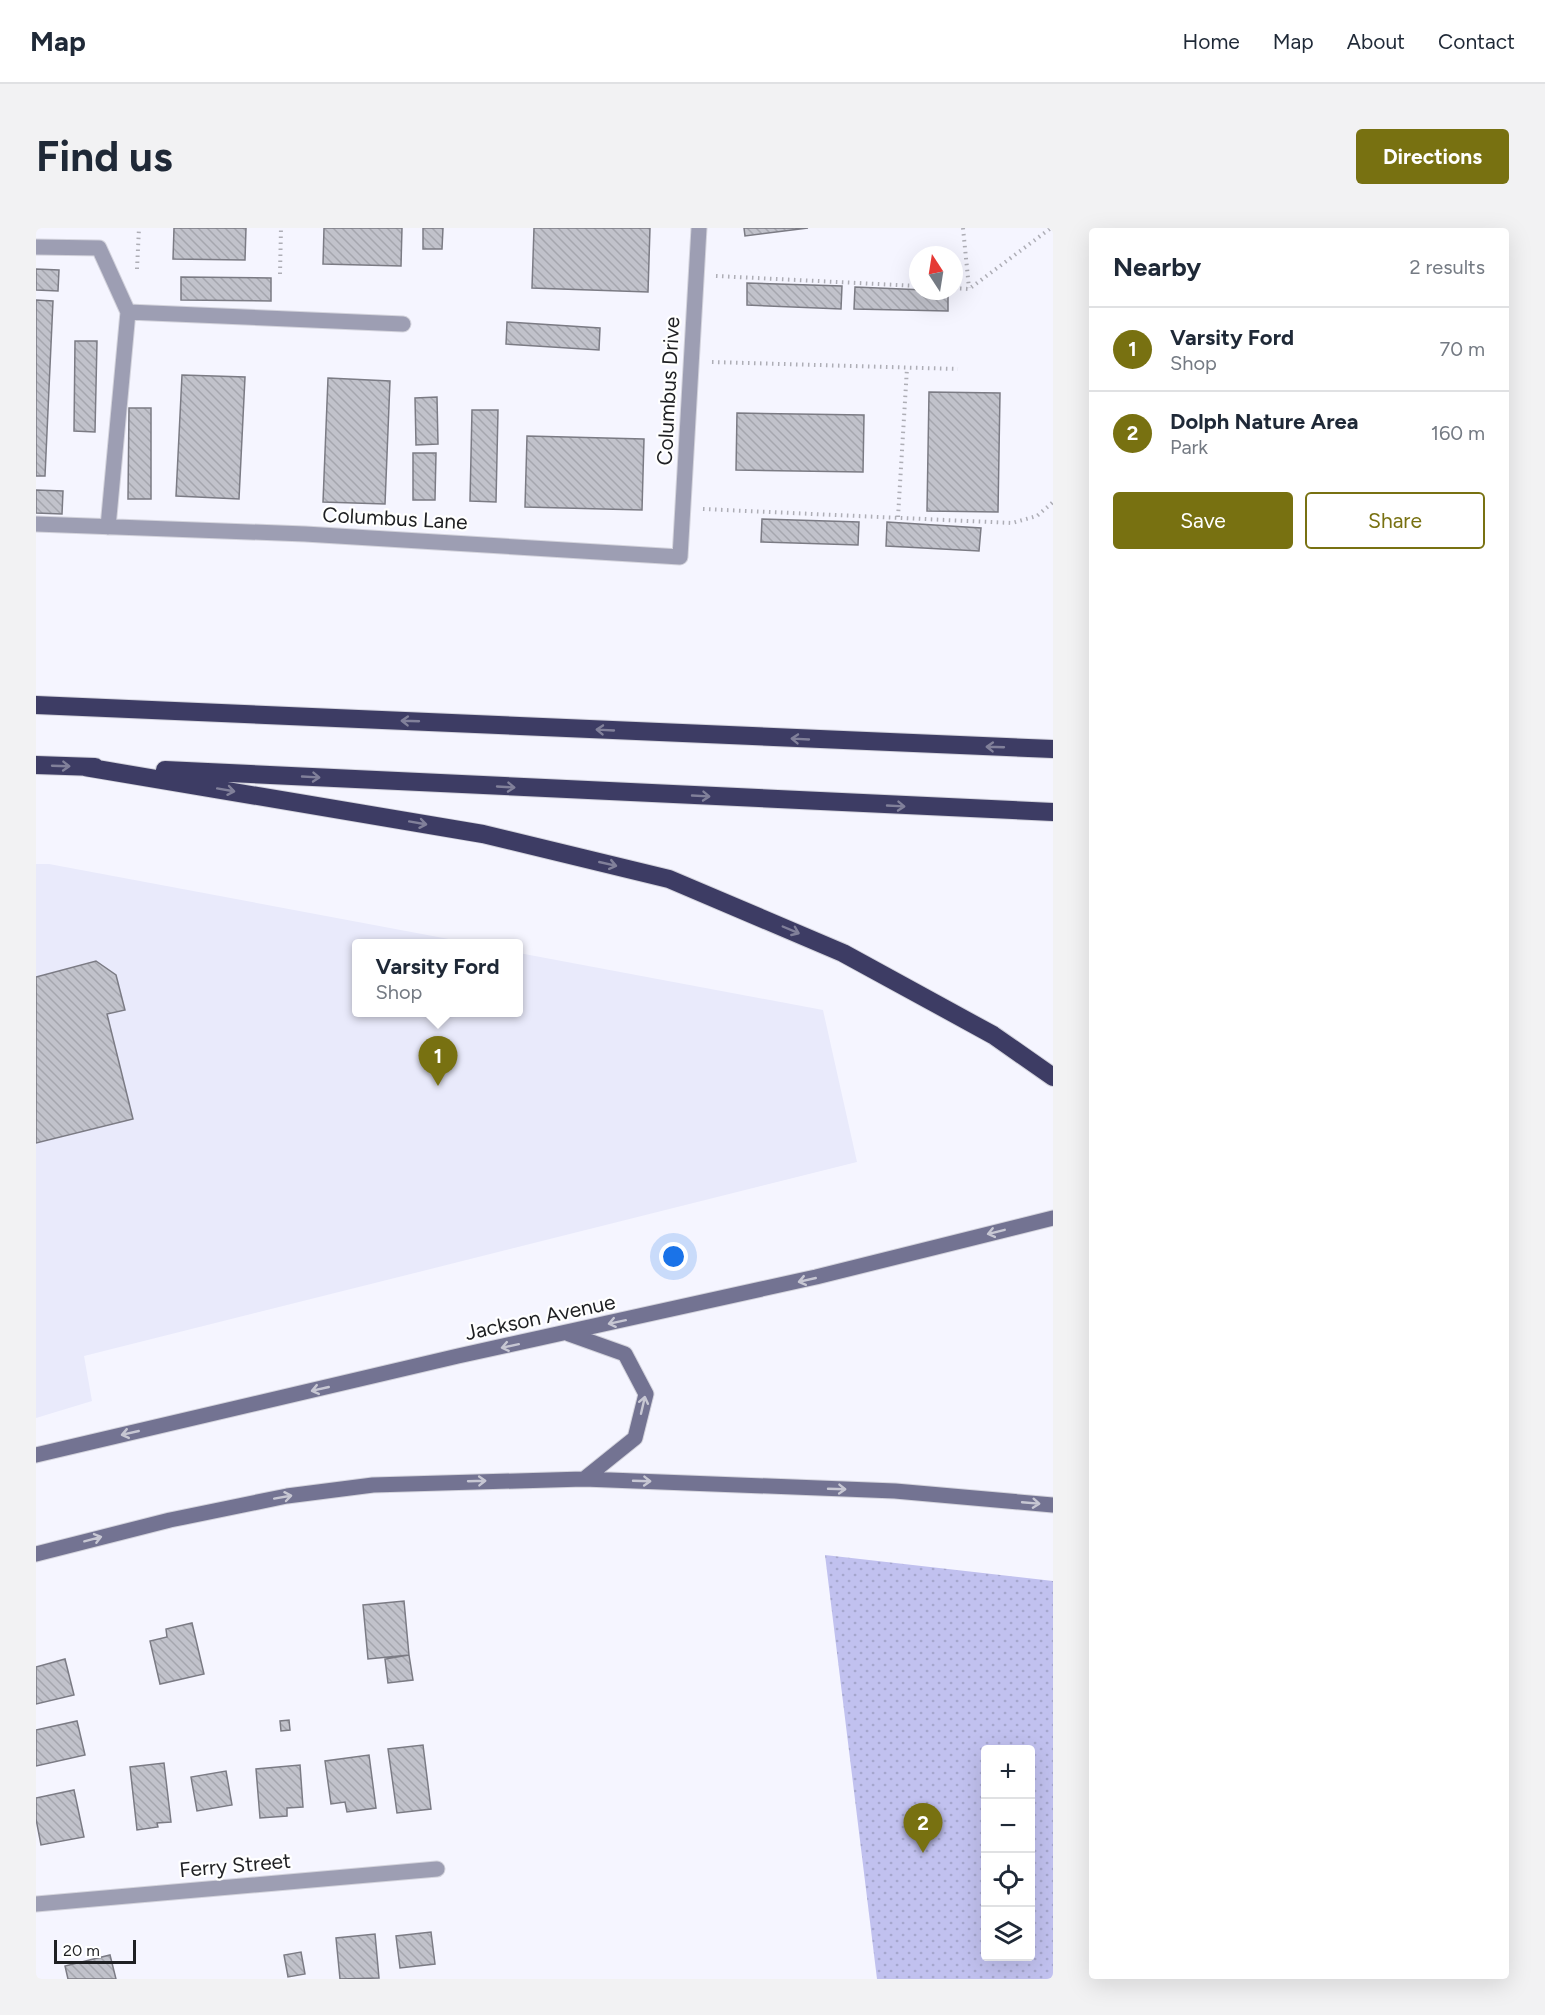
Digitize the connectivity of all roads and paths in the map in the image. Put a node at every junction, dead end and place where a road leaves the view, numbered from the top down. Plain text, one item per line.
1 (139, 228) edge
2 (281, 228) edge
3 (699, 228) edge
4 (963, 228) edge
5 (1051, 228) edge
6 (36, 247) edge
7 (137, 269) dead end
8 (280, 274) dead end
9 (706, 276) dead end
10 (909, 286) edge
11 (963, 289) edge
12 (969, 289) junction
13 (128, 312) junction
14 (403, 324) dead end
15 (702, 362) dead end
16 (907, 368) junction
17 (958, 369) dead end
18 (1053, 502) edge
19 (697, 508) dead end
20 (898, 517) junction
21 (36, 524) edge
22 (108, 527) junction
23 (680, 556) joint
24 (36, 705) edge
25 (1053, 749) edge
26 (36, 765) edge
27 (85, 766) junction
28 (1053, 812) edge
29 (1053, 1077) edge
30 (1053, 1218) edge
31 (567, 1333) junction
32 (36, 1455) edge
33 (584, 1479) junction
34 (1053, 1505) edge
35 (36, 1554) edge
36 (437, 1869) dead end
37 (36, 1904) edge

1 - 7 path
2 - 8 path
3 - 23 street, Columbus Drive
4 - 12 path
5 - 12 path
6 - 13 street
9 - 10 path
11 - 12 path
13 - 14 street
13 - 22 street
15 - 16 path
16 - 17 path
16 - 20 path
18 - 20 path
19 - 20 path
21 - 22 street, Columbus Lane
22 - 23 street, Columbus Lane
25 -> 24 highway
26 -> 27 highway
27 -> 28 highway
27 -> 29 highway
30 -> 31 main road, Jackson Avenue
31 -> 32 main road, Jackson Avenue
33 -> 31 main road
33 -> 34 main road
35 -> 33 main road
36 - 37 street, Ferry Street

